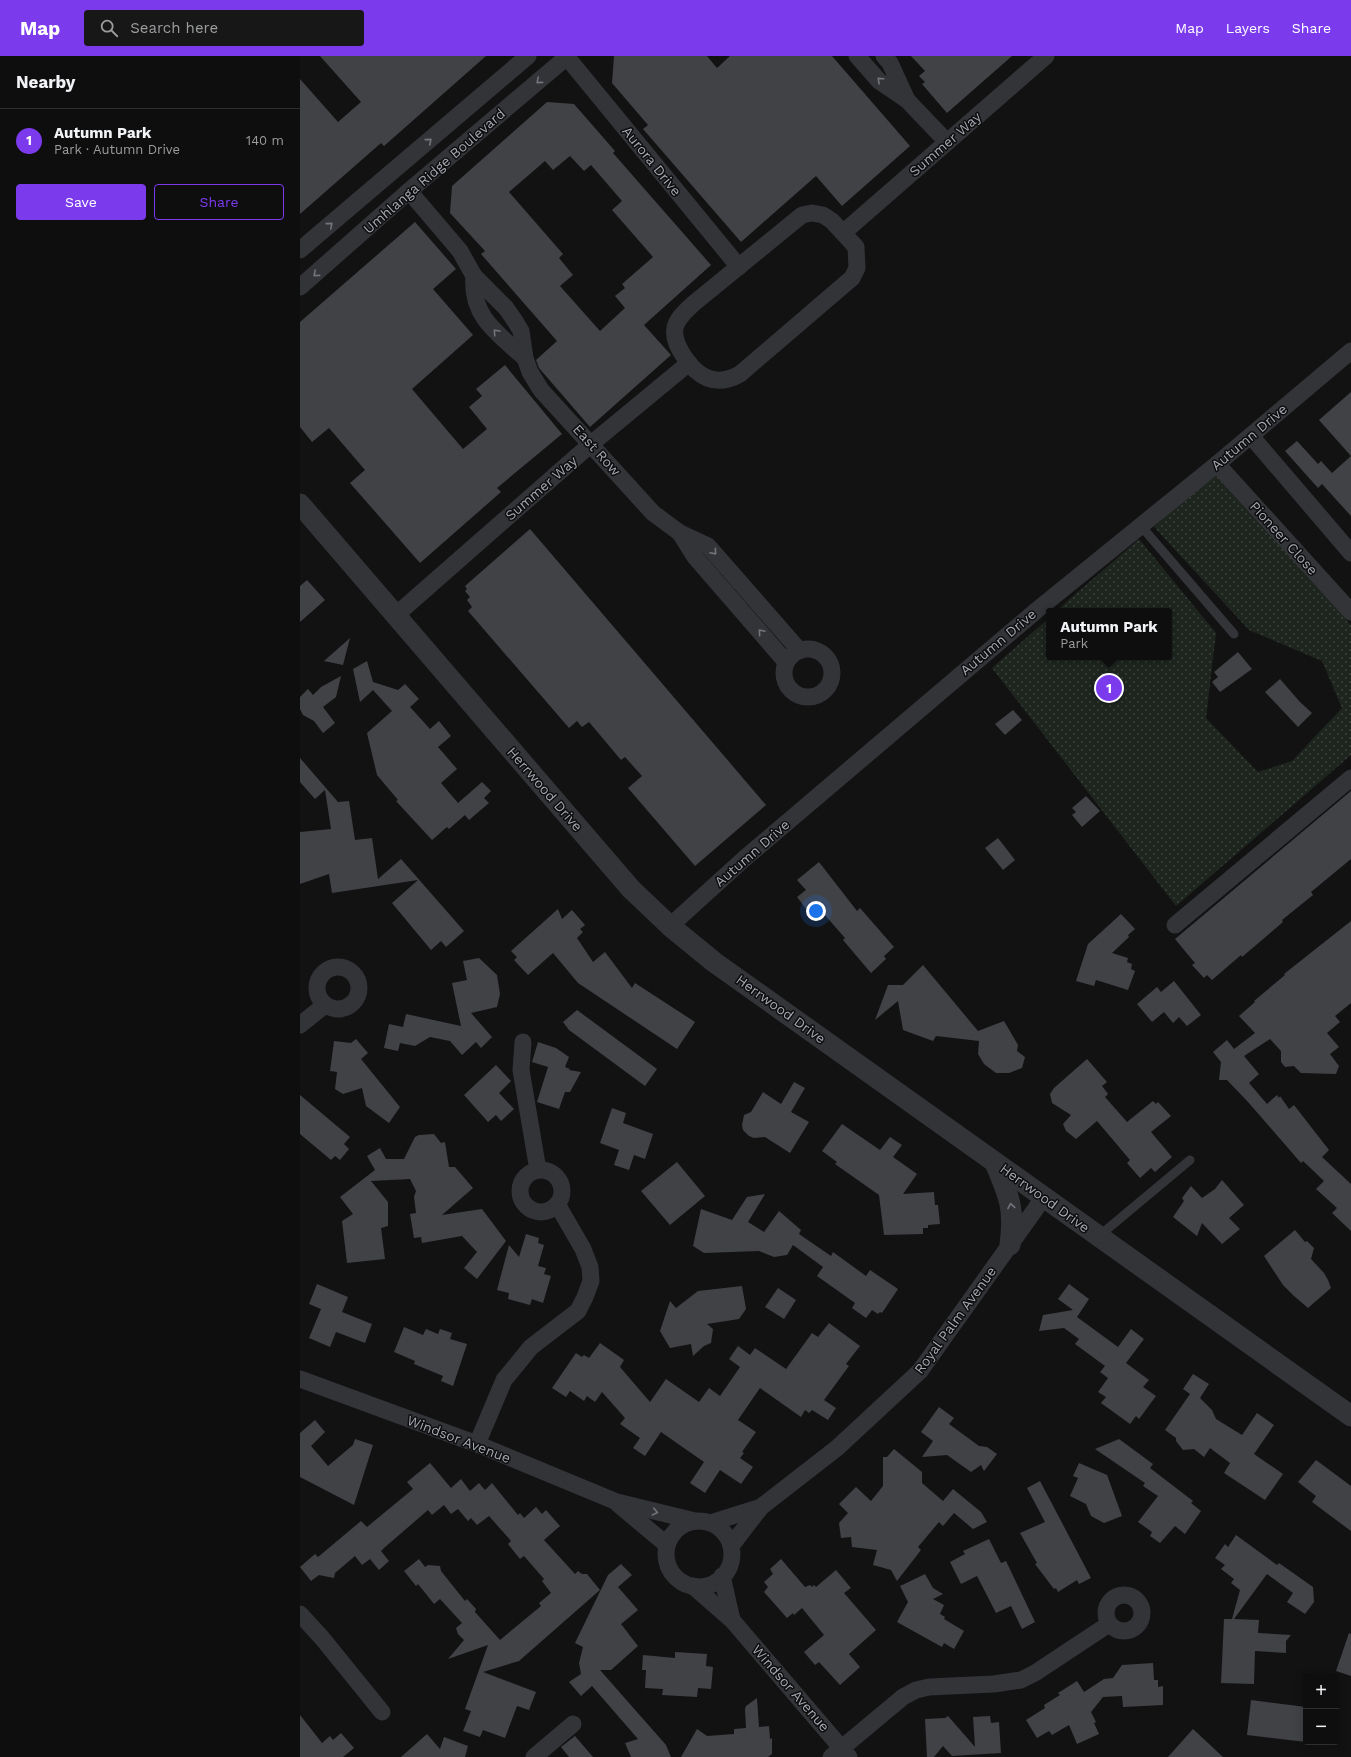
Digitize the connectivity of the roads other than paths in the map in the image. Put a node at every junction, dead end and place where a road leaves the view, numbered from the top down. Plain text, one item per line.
1 (528, 56) edge
2 (567, 56) edge
3 (857, 56) edge
4 (884, 56) edge
5 (1046, 56) edge
6 (907, 100) junction
7 (947, 142) junction
8 (409, 191) junction
9 (844, 232) junction
10 (300, 250) edge
11 (739, 267) junction
12 (474, 276) junction
13 (300, 287) edge
14 (1351, 351) edge
15 (525, 358) junction
16 (689, 363) junction
17 (1251, 436) junction
18 (591, 444) junction
19 (1217, 464) junction
20 (300, 504) edge
21 (1141, 526) junction
22 (680, 533) junction
23 (1351, 553) edge
24 (1351, 612) edge
25 (396, 615) junction
26 (1234, 634) dead end
27 (800, 650) junction
28 (786, 662) junction
29 (1351, 778) edge
30 (1175, 925) dead end
31 (670, 926) junction
32 (325, 1005) dead end
33 (300, 1025) edge
34 (524, 1042) dead end
35 (1190, 1160) dead end
36 (995, 1162) junction
37 (538, 1170) junction
38 (1044, 1197) junction
39 (557, 1204) junction
40 (1099, 1236) junction
41 (1010, 1245) junction
42 (300, 1379) edge
43 (1351, 1416) edge
44 (477, 1444) junction
45 (617, 1502) junction
46 (761, 1507) junction
47 (702, 1522) junction
48 (667, 1545) junction
49 (731, 1546) junction
50 (722, 1576) junction
51 (693, 1586) junction
52 (300, 1614) edge
53 (732, 1620) junction
54 (1109, 1624) dead end
55 (382, 1712) dead end
56 (573, 1724) dead end
57 (841, 1754) edge
58 (534, 1757) edge

10 -> 1 street, Umhlanga Ridge Boulevard
2 -> 8 street, Umhlanga Ridge Boulevard
2 - 11 street, Aurora Drive
6 -> 3 street
4 - 6 street
5 - 7 street, Summer Way
6 - 7 street
7 - 9 street, Summer Way
8 - 12 street, East Row
8 -> 13 street, Umhlanga Ridge Boulevard
9 - 11 street
9 - 16 street
11 - 16 street
12 - 15 street, East Row
15 -> 12 street, East Row
14 - 17 street, Autumn Drive
15 - 18 street, East Row
16 - 18 street, Summer Way
17 - 19 street, Autumn Drive
17 - 23 street
18 - 22 street, East Row
18 - 25 street, Summer Way
19 - 21 street, Autumn Drive
19 - 24 street, Pioneer Close
20 - 25 street, Herrwood Drive
21 - 26 lane
21 - 31 street, Autumn Drive
22 -> 27 street, East Row
28 -> 22 street, East Row
25 - 31 street, Herrwood Drive
27 - 28 street
27 - 28 street
29 - 30 street
31 - 36 street, Herrwood Drive
32 - 33 street
34 - 37 street
35 - 40 lane
36 - 38 street, Herrwood Drive
41 -> 36 street
37 - 39 street
37 - 39 street
38 - 40 street, Herrwood Drive
38 - 41 street, Royal Palm Avenue
39 - 44 street
40 - 43 street, Herrwood Drive
41 - 46 street, Royal Palm Avenue
42 - 44 street, Windsor Avenue
44 - 45 street, Windsor Avenue
45 -> 47 street, Windsor Avenue
45 - 48 street, Windsor Avenue
46 - 47 street, Royal Palm Avenue
46 - 49 street, Royal Palm Avenue
47 - 48 street
47 - 49 street
48 - 51 street
49 - 50 street
50 - 51 street
50 - 53 street, Windsor Avenue
51 - 53 street, Windsor Avenue
52 - 55 street
53 - 57 street, Windsor Avenue
54 - 57 street
56 - 58 street

